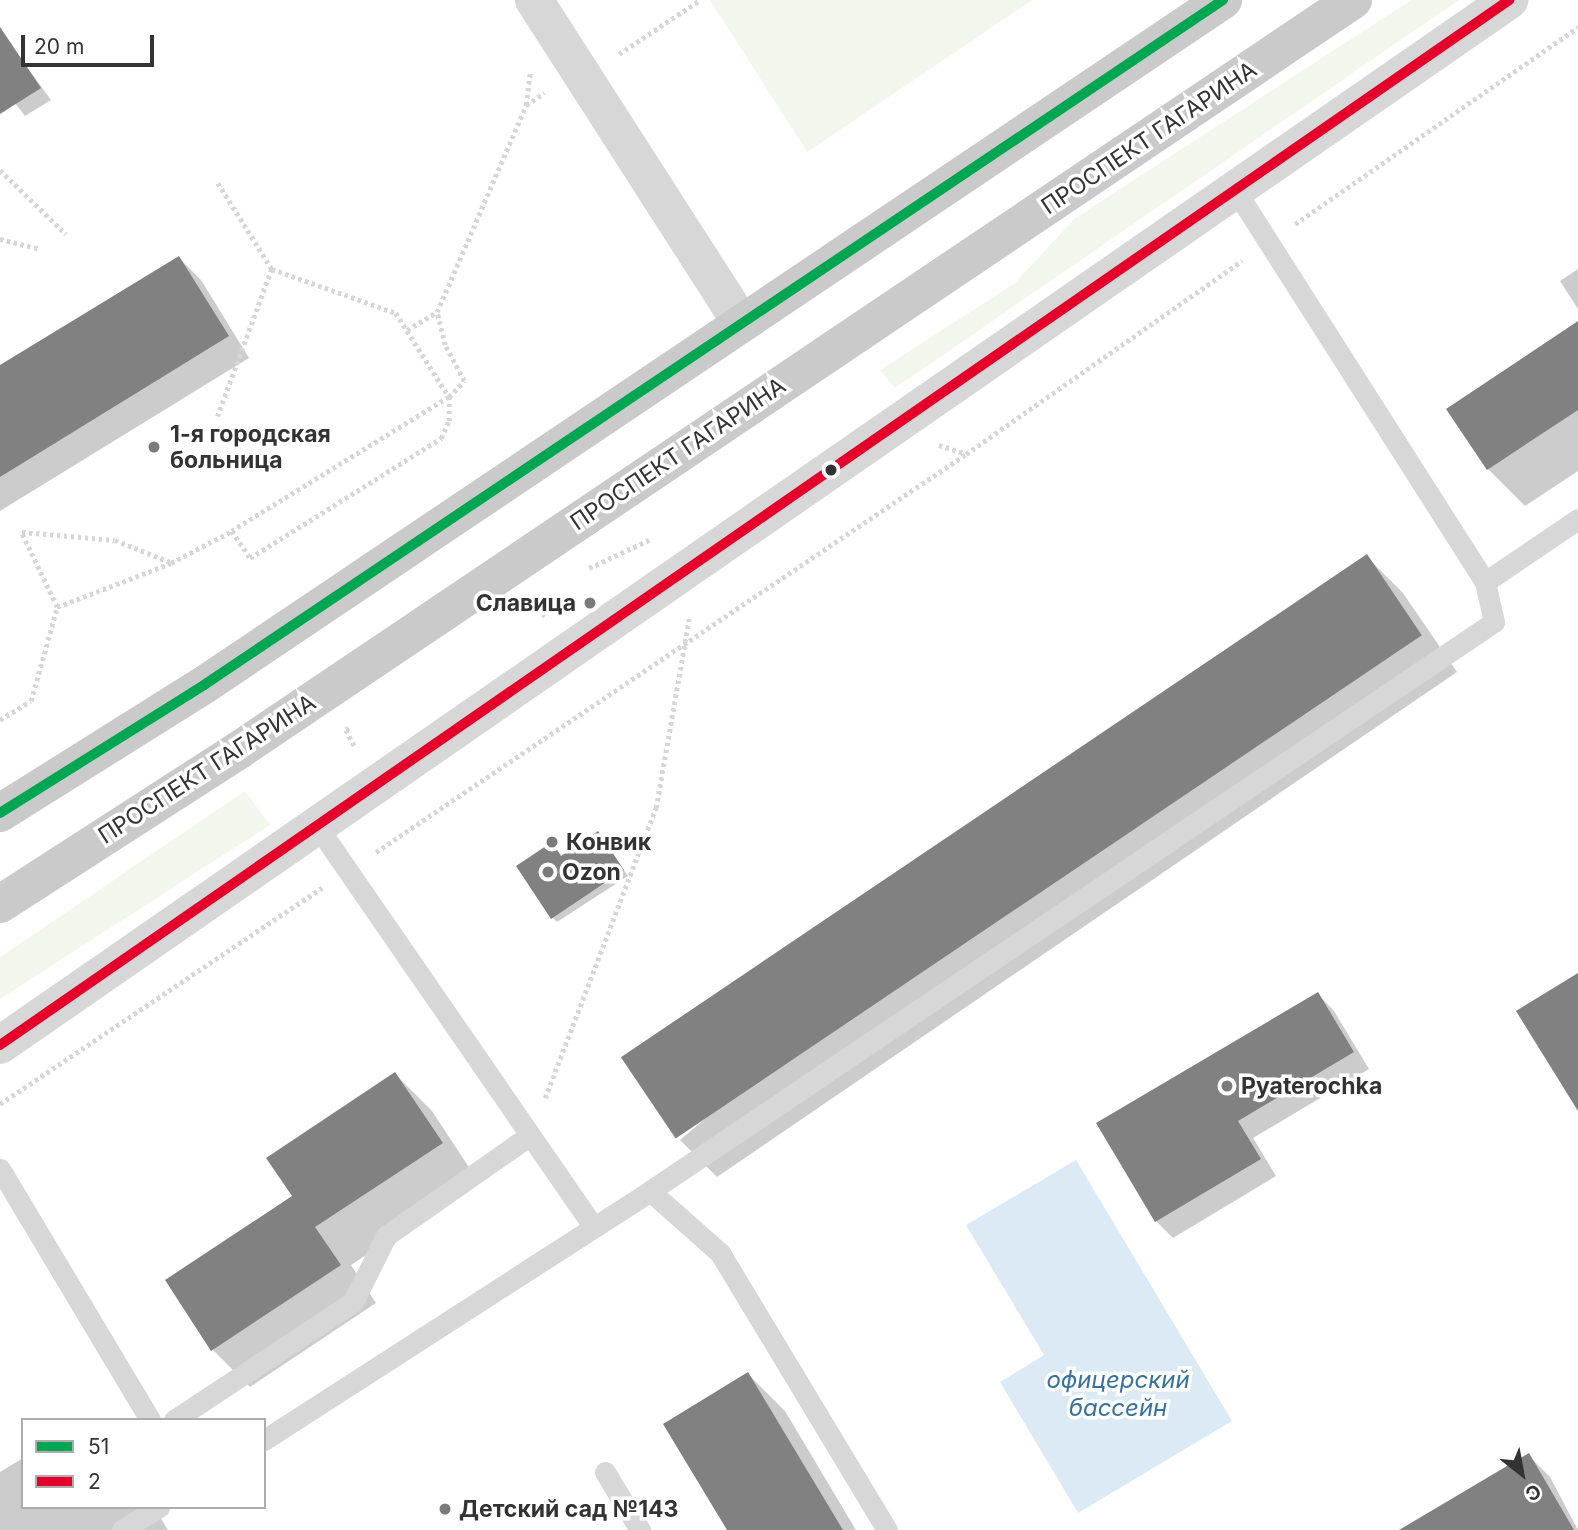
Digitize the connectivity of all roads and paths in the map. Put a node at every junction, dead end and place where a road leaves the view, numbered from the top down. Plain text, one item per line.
1 (534, 0) edge
2 (700, 0) edge
3 (1223, 0) edge
4 (1353, 0) edge
5 (1509, 0) edge
6 (1578, 27) edge
7 (530, 71) dead end
8 (583, 79) junction
9 (0, 170) edge
10 (218, 183) dead end
11 (1236, 191) junction
12 (66, 234) dead end
13 (0, 239) edge
14 (1269, 242) junction
15 (40, 249) dead end
16 (272, 269) junction
17 (437, 312) junction
18 (741, 323) junction
19 (407, 330) junction
20 (449, 397) junction
21 (218, 416) dead end
22 (1578, 519) edge
23 (232, 531) junction
24 (171, 563) junction
25 (676, 578) junction
26 (1485, 582) junction
27 (57, 607) junction
28 (689, 639) junction
29 (0, 720) edge
30 (0, 814) edge
31 (317, 826) junction
32 (348, 870) junction
33 (0, 904) edge
34 (0, 1045) edge
35 (0, 1104) edge
36 (530, 1135) junction
37 (0, 1169) edge
38 (650, 1191) junction
39 (594, 1227) junction
40 (149, 1418) edge
41 (177, 1418) edge
42 (266, 1439) edge
43 (606, 1472) dead end
44 (156, 1509) edge
45 (122, 1530) edge
46 (640, 1530) edge
47 (887, 1530) edge

1 - 8 street
2 - 8 path
3 - 18 main road
4 - 33 main road, ПРОСПЕКТ ГАГАРИНА
5 - 11 street
6 - 14 path
7 - 17 path
8 - 18 street
9 - 12 path
10 - 16 path
11 - 14 lane
11 - 25 street
13 - 15 path
14 - 26 lane
14 - 28 path
16 - 19 path
16 - 21 path
17 - 19 path
17 - 20 path
18 - 30 main road
19 - 20 path
20 - 23 path
20 - 23 path
22 - 26 lane
23 - 24 path
24 - 27 path
24 - 27 path
25 - 28 path
25 - 31 street
26 - 38 lane
27 - 29 path
28 - 32 path
28 - 36 path
31 - 32 lane
31 - 34 street
32 - 35 path
32 - 36 lane
36 - 39 lane
36 - 41 lane
37 - 40 lane
38 - 39 lane
38 - 47 lane
39 - 42 lane
43 - 46 lane
44 - 45 lane

